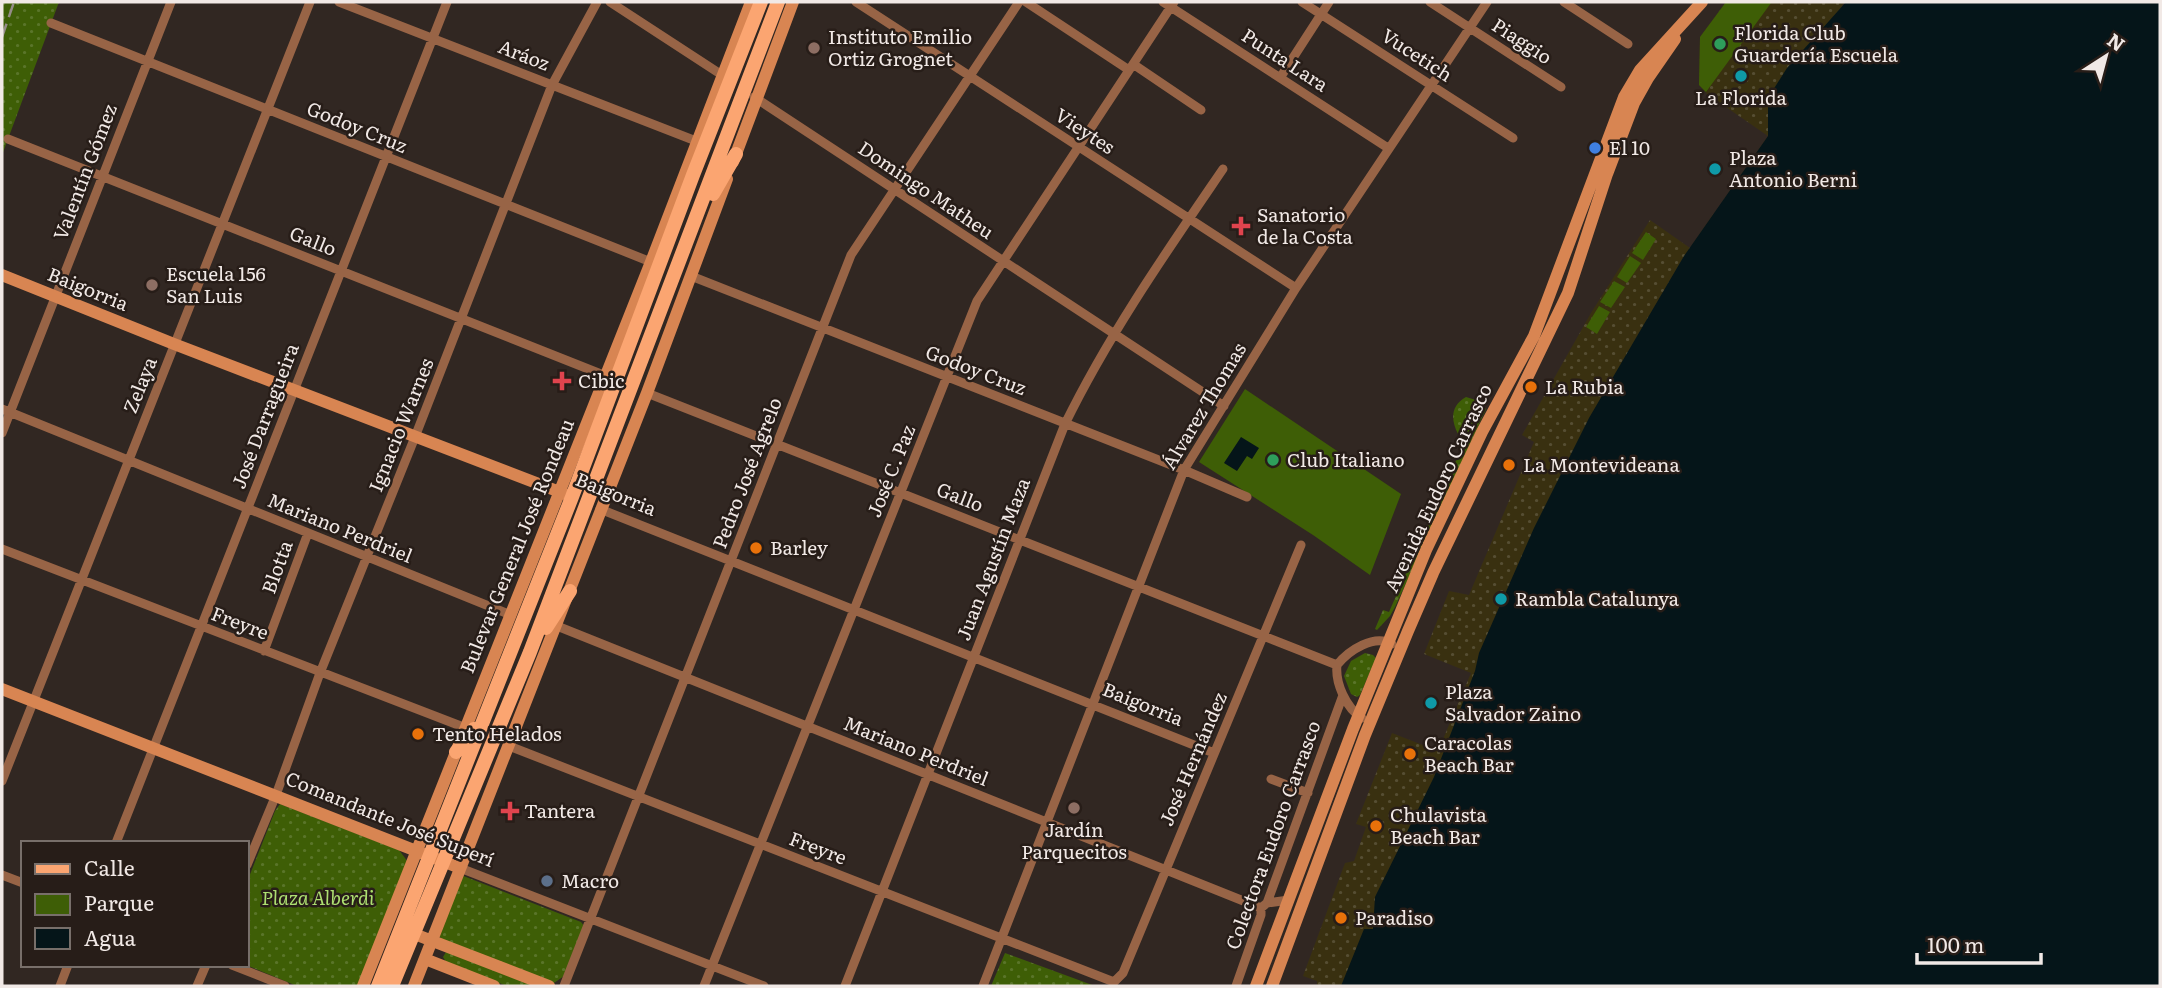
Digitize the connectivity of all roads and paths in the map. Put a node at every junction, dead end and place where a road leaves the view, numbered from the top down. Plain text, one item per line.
1 (171, 2) edge
2 (310, 2) edge
3 (339, 2) edge
4 (447, 2) edge
5 (597, 2) edge
6 (610, 2) edge
7 (751, 2) edge
8 (761, 2) edge
9 (778, 2) edge
10 (793, 2) edge
11 (856, 2) edge
12 (1019, 2) edge
13 (1026, 2) edge
14 (1302, 2) edge
15 (1329, 2) edge
16 (1430, 2) edge
17 (1487, 2) edge
18 (1563, 2) edge
19 (1702, 2) edge
20 (1170, 4) edge
21 (1321, 14) junction
22 (51, 23) dead end
23 (1685, 23) junction
24 (1468, 27) junction
25 (433, 38) junction
26 (1628, 44) dead end
27 (147, 62) junction
28 (1131, 67) junction
29 (970, 76) junction
30 (726, 77) junction
31 (1280, 78) junction
32 (1431, 84) junction
33 (552, 85) junction
34 (1560, 87) dead end
35 (751, 94) junction
36 (267, 110) junction
37 (1201, 110) dead end
38 (1513, 138) dead end
39 (8, 139) dead end
40 (696, 141) junction
41 (1079, 148) junction
42 (1388, 148) junction
43 (736, 154) junction
44 (386, 157) junction
45 (1223, 169) dead end
46 (102, 177) junction
47 (895, 190) junction
48 (506, 205) junction
49 (1189, 219) junction
50 (222, 224) junction
51 (692, 228) junction
52 (651, 261) junction
53 (1004, 262) junction
54 (341, 271) junction
55 (2, 275) edge
56 (691, 275) junction
57 (1296, 288) junction
58 (55, 296) junction
59 (461, 319) junction
60 (822, 329) junction
61 (1114, 334) junction
62 (631, 340) junction
63 (174, 344) junction
64 (614, 355) junction
65 (606, 376) junction
66 (947, 377) junction
67 (294, 391) junction
68 (647, 393) junction
69 (1224, 406) junction
70 (6, 411) edge
71 (1065, 424) junction
72 (2, 433) edge
73 (415, 437) junction
74 (777, 444) junction
75 (128, 461) junction
76 (1184, 470) junction
77 (901, 492) junction
78 (566, 494) junction
79 (1247, 497) dead end
80 (594, 506) junction
81 (247, 509) junction
82 (307, 533) junction
83 (1020, 540) junction
84 (1300, 545) dead end
85 (2, 549) edge
86 (366, 557) junction
87 (731, 562) junction
88 (81, 580) junction
89 (1139, 586) junction
90 (570, 591) junction
91 (854, 610) junction
92 (511, 615) junction
93 (201, 626) junction
94 (557, 626) junction
95 (1263, 636) junction
96 (1389, 642) junction
97 (264, 651) junction
98 (530, 652) junction
99 (1398, 654) junction
100 (974, 657) junction
101 (1337, 665) junction
102 (320, 673) junction
103 (685, 677) junction
104 (2, 689) edge
105 (1343, 695) junction
106 (33, 701) junction
107 (1093, 705) junction
108 (485, 713) junction
109 (1365, 719) junction
110 (808, 726) junction
111 (466, 728) junction
112 (509, 746) junction
113 (153, 747) junction
114 (456, 752) junction
115 (1214, 753) junction
116 (928, 775) junction
117 (1271, 779) dead end
118 (2, 781) edge
119 (1308, 793) junction
120 (276, 795) junction
121 (639, 797) junction
122 (1047, 822) junction
123 (117, 841) edge
124 (761, 844) junction
125 (423, 853) junction
126 (443, 862) junction
127 (248, 863) edge
128 (460, 868) junction
129 (1166, 870) junction
130 (2, 875) edge
131 (21, 882) edge
132 (882, 892) junction
133 (1289, 900) junction
134 (1263, 909) junction
135 (591, 918) junction
136 (400, 929) junction
137 (1277, 929) junction
138 (1002, 939) junction
139 (431, 941) junction
140 (425, 959) junction
141 (712, 966) junction
142 (67, 967) edge
143 (205, 967) edge
144 (237, 967) edge
145 (1114, 982) joint
146 (60, 986) edge
147 (197, 986) edge
148 (285, 986) edge
149 (363, 986) edge
150 (377, 986) edge
151 (392, 986) edge
152 (414, 986) edge
153 (494, 986) edge
154 (549, 986) edge
155 (564, 986) edge
156 (704, 986) edge
157 (764, 986) edge
158 (845, 986) edge
159 (984, 986) edge
160 (1236, 986) edge
161 (1256, 986) edge
162 (1272, 986) edge

1 - 27 street, Valentín Gómez
2 - 36 street, Zelaya
3 - 25 street, Aráoz
4 - 25 street, José Darragueira
5 - 33 street, Ignacio Warnes
6 - 30 street, Domingo Matheu
7 - 30 main road, Bulevar General José Rondeau
8 - 30 main road, Bulevar General José Rondeau
9 - 35 main road, Bulevar General José Rondeau
10 - 35 main road, Bulevar General José Rondeau
11 - 29 street, Vieytes
12 - 29 street, Pedro José Agrelo
13 - 28 street
14 - 21 street, Vucetich
15 - 21 street
16 - 24 street, Piaggio
17 - 24 street, Álvarez Thomas
18 - 26 street
19 - 23 main road, Avenida Eudoro Carrasco
20 - 28 street, José C. Paz
20 - 31 street, Punta Lara
21 - 31 street
21 - 32 street, Vucetich
22 - 27 street, Godoy Cruz
23 - 96 main road, Avenida Eudoro Carrasco
23 - 99 main road, Avenida Eudoro Carrasco
24 - 32 street, Álvarez Thomas
24 - 34 street, Piaggio
25 - 33 street, Aráoz
25 - 44 street, José Darragueira
27 - 36 street, Godoy Cruz
27 - 46 street, Valentín Gómez
28 - 37 street
28 - 41 street, José C. Paz
29 - 41 street, Vieytes
29 - 47 street, Pedro José Agrelo
30 - 35 street, Domingo Matheu
30 - 40 main road, Bulevar General José Rondeau
30 - 62 main road, Bulevar General José Rondeau
31 - 42 street, Punta Lara
32 - 38 street, Vucetich
32 - 42 street, Álvarez Thomas
33 - 40 street, Aráoz
33 - 48 street, Ignacio Warnes
35 - 43 main road, Bulevar General José Rondeau
35 - 47 street, Domingo Matheu
35 - 51 main road, Bulevar General José Rondeau
36 - 44 street, Godoy Cruz
36 - 50 street, Zelaya
39 - 46 street, Gallo
40 - 52 main road, Bulevar General José Rondeau
41 - 49 street, Vieytes
41 - 53 street, José C. Paz
42 - 57 street, Álvarez Thomas
43 - 51 main road
43 - 56 main road, Bulevar General José Rondeau
44 - 48 street, Godoy Cruz
44 - 54 street, José Darragueira
45 - 49 street, Juan Agustín Maza
46 - 50 street, Gallo
46 - 58 street, Valentín Gómez
47 - 53 street, Domingo Matheu
47 - 60 street, Pedro José Agrelo
48 - 52 street, Godoy Cruz
48 - 59 street, Ignacio Warnes
49 - 57 street, Vieytes
49 - 61 street, Juan Agustín Maza
50 - 54 street, Gallo
50 - 63 street, Zelaya
51 - 80 main road, Bulevar General José Rondeau
52 - 64 main road, Bulevar General José Rondeau
53 - 61 street, Domingo Matheu
53 - 66 street, José C. Paz
54 - 59 street, Gallo
54 - 67 street, José Darragueira
55 - 58 main road, Baigorria
56 - 60 street, Godoy Cruz
56 - 68 main road, Bulevar General José Rondeau
57 - 69 street, Álvarez Thomas
58 - 63 main road, Baigorria
58 - 70 street, Valentín Gómez
59 - 65 street, Gallo
59 - 73 street, Ignacio Warnes
60 - 66 street, Godoy Cruz
60 - 74 street, Pedro José Agrelo
61 - 69 street, Domingo Matheu
61 - 71 street, Juan Agustín Maza
62 - 64 main road
62 - 78 main road, Bulevar General José Rondeau
63 - 67 main road, Baigorria
63 - 75 street, Zelaya
64 - 65 main road, Bulevar General José Rondeau
65 - 78 main road, Bulevar General José Rondeau
66 - 71 street, Godoy Cruz
66 - 77 street, José C. Paz
67 - 73 main road, Baigorria
67 - 81 street, José Darragueira
68 - 74 street, Gallo
68 - 80 main road, Bulevar General José Rondeau
69 - 76 street, Álvarez Thomas
70 - 72 street, Valentín Gómez
70 - 75 street, Mariano Perdriel
71 - 76 street, Godoy Cruz
71 - 83 street, Juan Agustín Maza
73 - 78 main road, Baigorria
73 - 86 street, Ignacio Warnes
74 - 77 street, Gallo
74 - 87 street, Pedro José Agrelo
75 - 81 street, Mariano Perdriel
75 - 88 street, Zelaya
76 - 79 street, Godoy Cruz
76 - 89 street, Álvarez Thomas
77 - 83 street, Gallo
77 - 91 street, José C. Paz
78 - 80 main road, Baigorria
78 - 92 main road, Bulevar General José Rondeau
78 - 108 main road, Bulevar General José Rondeau
80 - 87 street, Baigorria
80 - 90 main road, Bulevar General José Rondeau
80 - 98 main road, Bulevar General José Rondeau
81 - 82 street, Mariano Perdriel
81 - 93 street, José Darragueira
82 - 86 street, Mariano Perdriel
82 - 97 street, Blotta
83 - 89 street, Gallo
83 - 100 street, Juan Agustín Maza
84 - 95 street, José Hernández
85 - 88 street, Freyre
86 - 92 street, Mariano Perdriel
86 - 102 street, Ignacio Warnes
87 - 91 street, Baigorria
87 - 103 street, Pedro José Agrelo
88 - 93 street, Freyre
88 - 106 street, Zelaya
89 - 95 street, Gallo
89 - 107 street, Álvarez Thomas
90 - 94 main road, Bulevar General José Rondeau
90 - 98 main road
91 - 100 street, Baigorria
91 - 110 street, José C. Paz
92 - 111 main road, Bulevar General José Rondeau
93 - 97 street, Freyre
93 - 113 street, José Darragueira
94 - 103 street, Mariano Perdriel
94 - 112 main road, Bulevar General José Rondeau
95 - 101 street, Gallo
95 - 115 street, José Hernández
96 - 99 street
96 - 101 street
96 - 109 main road, Avenida Eudoro Carrasco
97 - 102 street, Freyre
98 - 126 main road, Bulevar General José Rondeau
99 - 109 main road, Avenida Eudoro Carrasco
100 - 107 street, Baigorria
100 - 116 street, Juan Agustín Maza
101 - 105 street
102 - 111 street, Freyre
102 - 120 street, Ignacio Warnes
103 - 110 street, Mariano Perdriel
103 - 121 street, Pedro José Agrelo
104 - 106 main road, Comandante José Superí
105 - 109 street
105 - 119 street, Colectora Eudoro Carrasco
106 - 113 main road, Comandante José Superí
106 - 118 street, Zelaya
107 - 115 street, Baigorria
107 - 122 street, Álvarez Thomas
108 - 114 main road
108 - 125 main road, Bulevar General José Rondeau
109 - 133 main road, Avenida Eudoro Carrasco
109 - 162 main road, Avenida Eudoro Carrasco
110 - 116 street, Mariano Perdriel
110 - 124 street, José C. Paz
111 - 114 main road, Bulevar General José Rondeau
112 - 121 street, Freyre
112 - 128 main road, Bulevar General José Rondeau
113 - 120 main road, Comandante José Superí
113 - 123 street, José Darragueira
114 - 125 main road, Bulevar General José Rondeau
115 - 129 street, José Hernández
116 - 122 street, Mariano Perdriel
116 - 132 street, Juan Agustín Maza
117 - 119 street
119 - 134 street, Colectora Eudoro Carrasco
120 - 125 main road, Comandante José Superí
120 - 127 street, Ignacio Warnes
121 - 124 street, Freyre
121 - 135 street, Pedro José Agrelo
122 - 129 street, Mariano Perdriel
122 - 138 street, Álvarez Thomas
124 - 132 street, Freyre
124 - 141 street, José C. Paz
125 - 126 main road, Comandante José Superí
125 - 136 main road, Bulevar General José Rondeau
126 - 128 main road, Comandante José Superí
126 - 136 main road, Bulevar General José Rondeau
128 - 135 street, Comandante José Superí
128 - 139 main road, Bulevar General José Rondeau
129 - 134 street, Mariano Perdriel
129 - 145 street, José Hernández
130 - 131 street
132 - 138 street, Freyre
132 - 158 street, Juan Agustín Maza
133 - 134 street, Mariano Perdriel
133 - 137 main road, Avenida Eudoro Carrasco
134 - 137 street, Mariano Perdriel
134 - 160 street, Colectora Eudoro Carrasco
135 - 141 street, Comandante José Superí
135 - 155 street, Pedro José Agrelo
136 - 139 main road
136 - 149 main road, Bulevar General José Rondeau
136 - 150 main road, Bulevar General José Rondeau
136 - 151 main road, Bulevar General José Rondeau
137 - 161 main road, Avenida Eudoro Carrasco
138 - 145 street, Freyre
138 - 159 street, Álvarez Thomas
139 - 140 main road, Bulevar General José Rondeau
139 - 154 main road
140 - 152 main road, Bulevar General José Rondeau
140 - 153 main road
141 - 156 street, José C. Paz
141 - 157 street, Comandante José Superí
142 - 146 street
143 - 147 street
144 - 148 street

